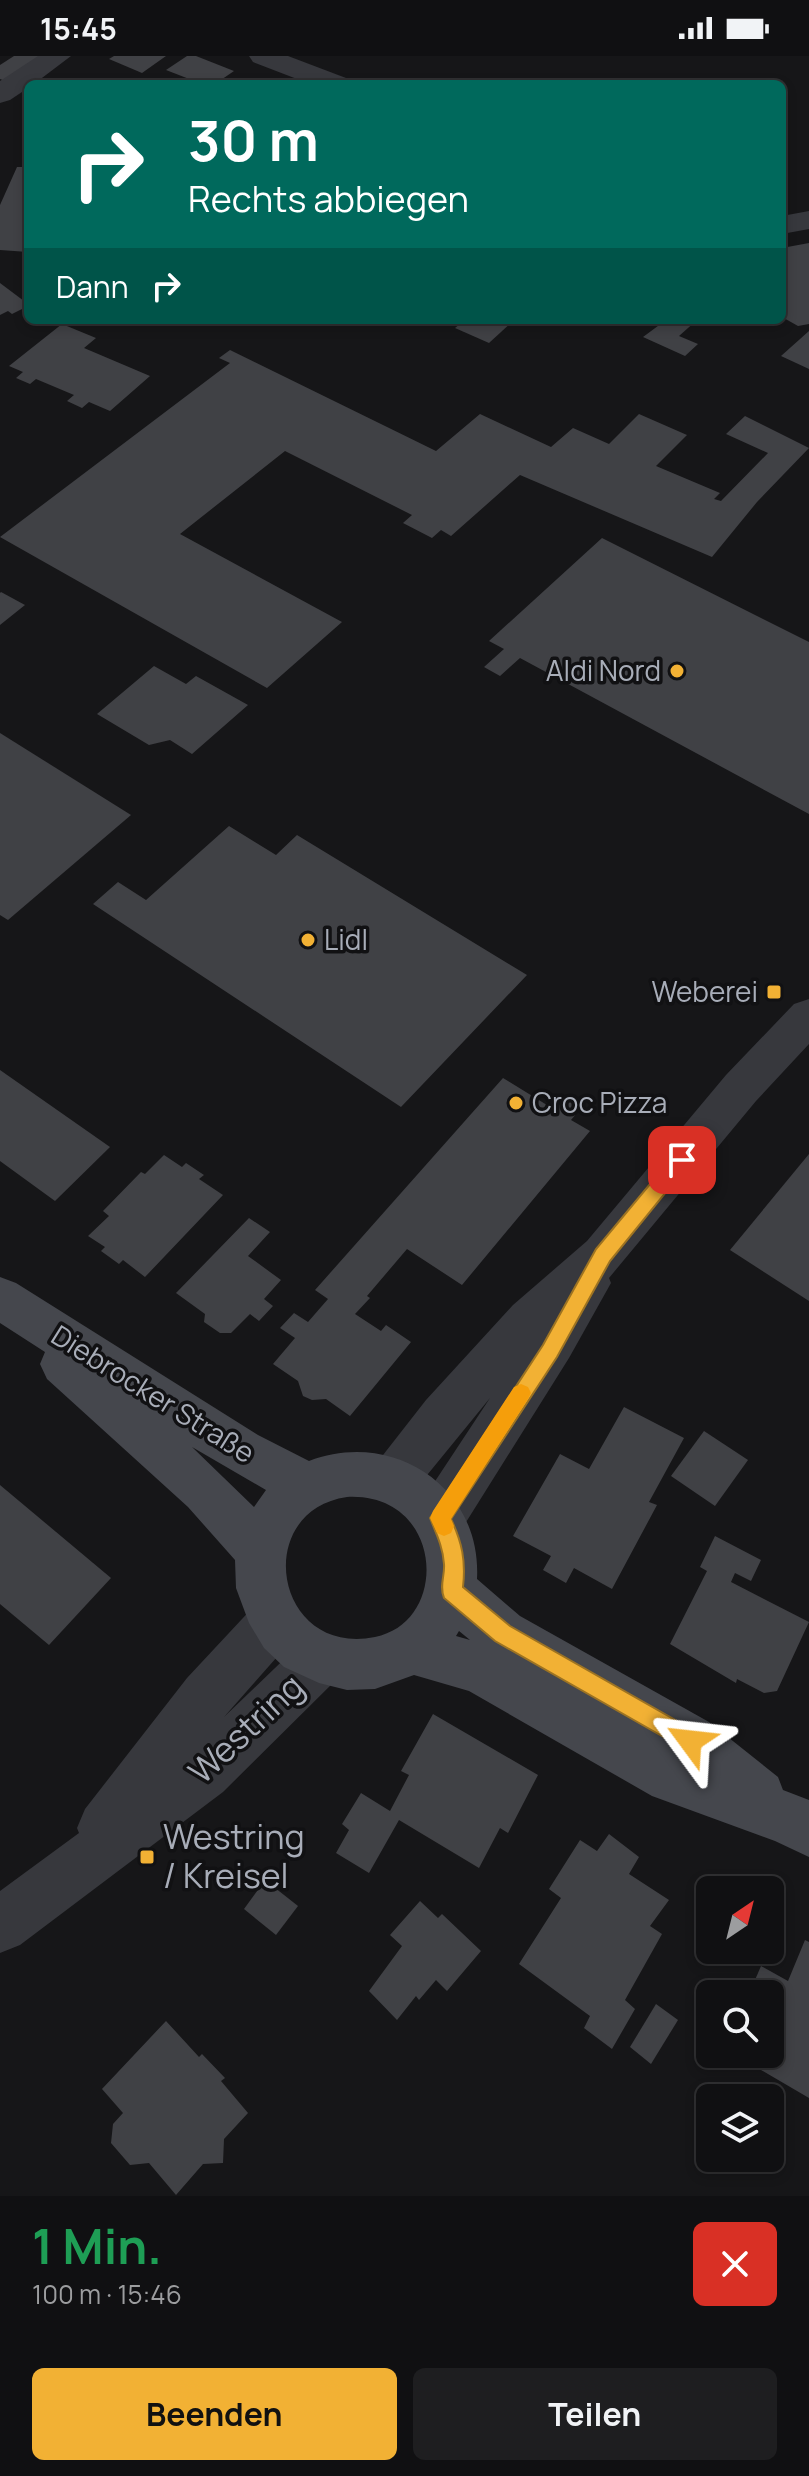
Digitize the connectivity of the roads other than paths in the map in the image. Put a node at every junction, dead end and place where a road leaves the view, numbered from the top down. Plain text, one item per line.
1 (57, 56) edge
2 (263, 56) edge
3 (326, 80) edge
4 (0, 94) edge
5 (809, 220) edge
6 (786, 224) edge
7 (809, 1016) edge
8 (603, 1255) junction
9 (0, 1298) edge
10 (0, 1306) edge
11 (393, 1480) junction
12 (308, 1486) junction
13 (440, 1518) junction
14 (260, 1551) junction
15 (452, 1591) junction
16 (274, 1622) junction
17 (411, 1648) junction
18 (321, 1659) junction
19 (799, 1824) edge
20 (56, 1884) junction
21 (0, 1925) edge

1 - 4 street
2 - 3 street
5 - 6 street
7 - 8 street
8 - 11 street
8 - 13 street
9 - 12 main road, Diebrocker Straße
10 - 14 main road, Diebrocker Straße
11 - 12 main road
11 - 13 main road
12 - 14 main road
13 - 15 main road
14 - 16 main road
15 - 17 main road
15 - 19 main road
16 - 18 main road
16 - 20 street, Westring
17 - 18 main road
17 - 19 main road
18 - 20 street, Westring
20 - 21 street, Westring

